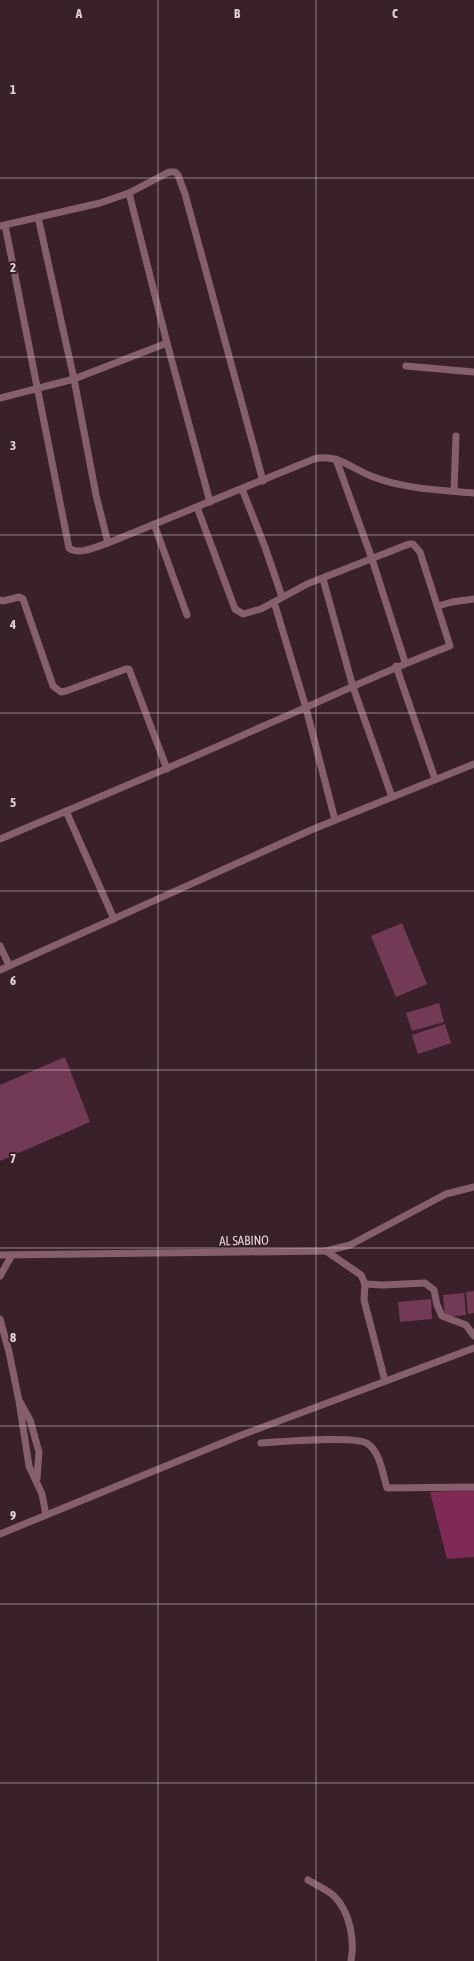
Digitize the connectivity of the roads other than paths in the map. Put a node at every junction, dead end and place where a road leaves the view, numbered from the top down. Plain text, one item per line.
1 (129, 193) junction
2 (38, 217) junction
3 (3, 225) edge
4 (167, 343) junction
5 (406, 366) dead end
6 (474, 372) edge
7 (74, 378) junction
8 (37, 388) junction
9 (0, 398) edge
10 (456, 436) dead end
11 (336, 459) junction
12 (263, 481) junction
13 (242, 489) junction
14 (454, 491) junction
15 (474, 493) edge
16 (210, 502) junction
17 (197, 507) junction
18 (154, 524) junction
19 (108, 542) junction
20 (372, 559) junction
21 (323, 579) junction
22 (282, 597) junction
23 (474, 599) edge
24 (0, 600) edge
25 (274, 602) junction
26 (438, 606) junction
27 (187, 615) dead end
28 (406, 662) junction
29 (396, 666) junction
30 (353, 687) junction
31 (306, 708) junction
32 (474, 764) edge
33 (167, 769) junction
34 (435, 779) junction
35 (392, 797) junction
36 (66, 811) junction
37 (335, 820) junction
38 (0, 839) edge
39 (114, 919) junction
40 (0, 946) edge
41 (9, 965) junction
42 (0, 970) edge
43 (474, 1187) edge
44 (326, 1251) junction
45 (0, 1255) edge
46 (12, 1255) junction
47 (0, 1276) edge
48 (365, 1284) junction
49 (0, 1319) edge
50 (474, 1336) edge
51 (474, 1348) edge
52 (385, 1381) junction
53 (19, 1401) junction
54 (261, 1443) dead end
55 (37, 1478) junction
56 (474, 1487) edge
57 (46, 1515) junction
58 (0, 1534) edge
59 (308, 1880) dead end
60 (352, 1961) edge

1 - 2 street
1 - 4 street
1 - 12 street
2 - 3 street
2 - 7 street
3 - 8 street
4 - 7 street
4 - 16 street
5 - 6 street
7 - 8 street
7 - 19 street
8 - 9 street
8 - 19 street
10 - 14 street
11 - 12 street
11 - 14 street
11 - 20 street
12 - 13 street
13 - 16 street
13 - 22 street
14 - 15 street
16 - 17 street
17 - 18 street
17 - 25 street
18 - 19 street
18 - 27 street
20 - 21 street
20 - 26 street
20 - 28 street
21 - 22 street
21 - 30 street
22 - 25 street
23 - 26 street
24 - 33 street
25 - 31 street
26 - 28 street
28 - 29 street
29 - 30 street
29 - 34 street
30 - 31 street
30 - 35 street
31 - 33 street
31 - 37 street
32 - 34 street
33 - 36 street
34 - 35 street
35 - 37 street
36 - 38 street
36 - 39 street
37 - 39 street
39 - 41 street
40 - 41 street
41 - 42 street
43 - 44 street, AL SABINO
44 - 46 street, AL SABINO
44 - 48 street
45 - 46 street, AL SABINO
46 - 47 street
48 - 50 street
48 - 52 street
49 - 53 street
51 - 52 street
52 - 57 street
53 - 55 street
53 - 55 street
54 - 56 street
55 - 57 street
57 - 58 street
59 - 60 street

